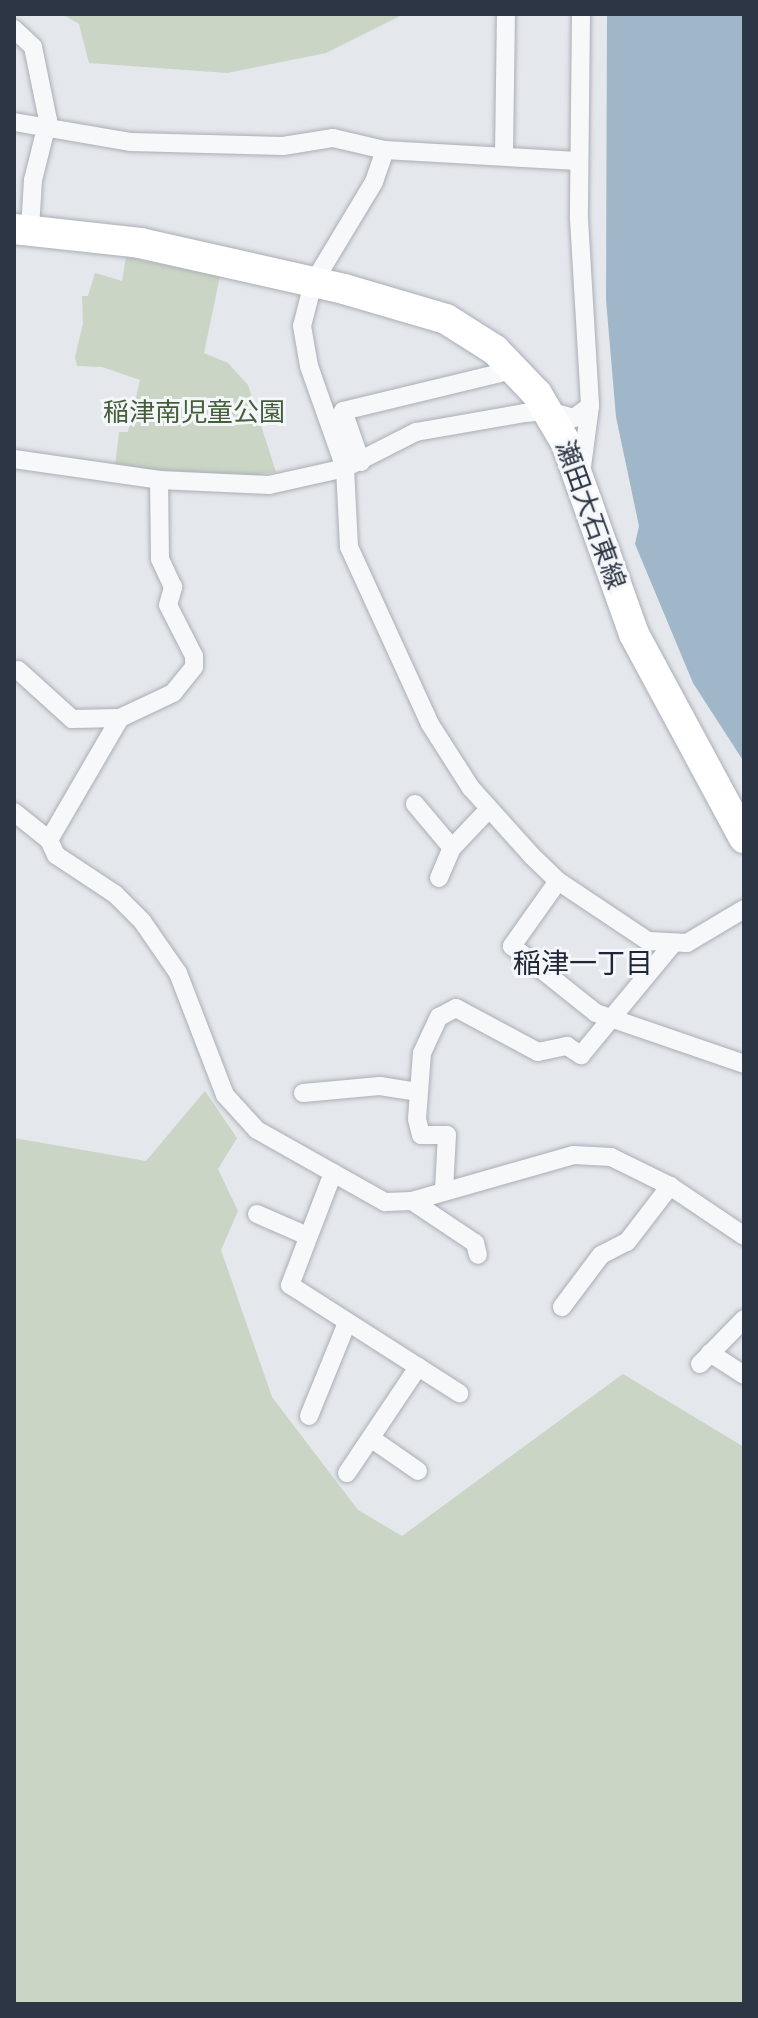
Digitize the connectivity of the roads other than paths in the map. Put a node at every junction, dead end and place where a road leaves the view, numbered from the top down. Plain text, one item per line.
1 (506, 14) edge
2 (581, 14) edge
3 (14, 29) edge
4 (14, 122) edge
5 (46, 128) junction
6 (385, 150) junction
7 (504, 154) junction
8 (578, 161) junction
9 (22, 229) edge
10 (313, 283) junction
11 (500, 373) dead end
12 (590, 406) junction
13 (549, 411) junction
14 (14, 459) edge
15 (353, 465) junction
16 (581, 475) junction
17 (159, 480) junction
18 (18, 670) dead end
19 (120, 718) junction
20 (415, 804) dead end
21 (488, 810) junction
22 (14, 812) edge
23 (744, 838) edge
24 (49, 840) junction
25 (452, 848) junction
26 (439, 878) dead end
27 (558, 881) junction
28 (744, 909) edge
29 (672, 945) junction
30 (612, 1018) junction
31 (744, 1064) edge
32 (343, 1069) dead end
33 (345, 1089) junction
34 (419, 1092) junction
35 (303, 1093) dead end
36 (333, 1173) junction
37 (670, 1186) junction
38 (444, 1190) junction
39 (412, 1201) junction
40 (257, 1214) dead end
41 (307, 1236) junction
42 (744, 1236) edge
43 (478, 1255) dead end
44 (562, 1307) dead end
45 (744, 1319) edge
46 (347, 1323) junction
47 (418, 1367) junction
48 (744, 1375) edge
49 (459, 1393) dead end
50 (309, 1416) dead end
51 (372, 1439) junction
52 (418, 1471) dead end
53 (347, 1473) dead end

1 - 7 street
2 - 8 street
3 - 5 street
4 - 5 street
5 - 6 street
5 - 9 street
6 - 7 street
6 - 10 street
7 - 8 street
8 - 12 street
9 - 10 main road, 瀬田大石東線
10 - 13 main road, 瀬田大石東線
10 - 15 street
11 - 15 street
12 - 13 street
12 - 16 street
13 - 15 street
13 - 16 main road, 瀬田大石東線
14 - 17 street
15 - 17 street
15 - 21 street
16 - 23 main road, 瀬田大石東線
17 - 19 street
18 - 19 street
19 - 24 street
20 - 25 street
21 - 25 street
21 - 27 street
22 - 24 street
24 - 36 street
25 - 26 street
27 - 29 street
27 - 30 street
28 - 29 street
29 - 30 street
30 - 31 street
30 - 34 street
32 - 33 street
33 - 34 street
33 - 35 street
34 - 38 street
36 - 39 street
36 - 41 street
37 - 38 street
37 - 42 street
37 - 44 street
38 - 39 street
39 - 43 street
40 - 41 street
41 - 46 street
45 - 48 street
46 - 47 street
46 - 50 street
47 - 49 street
47 - 51 street
51 - 52 street
51 - 53 street

